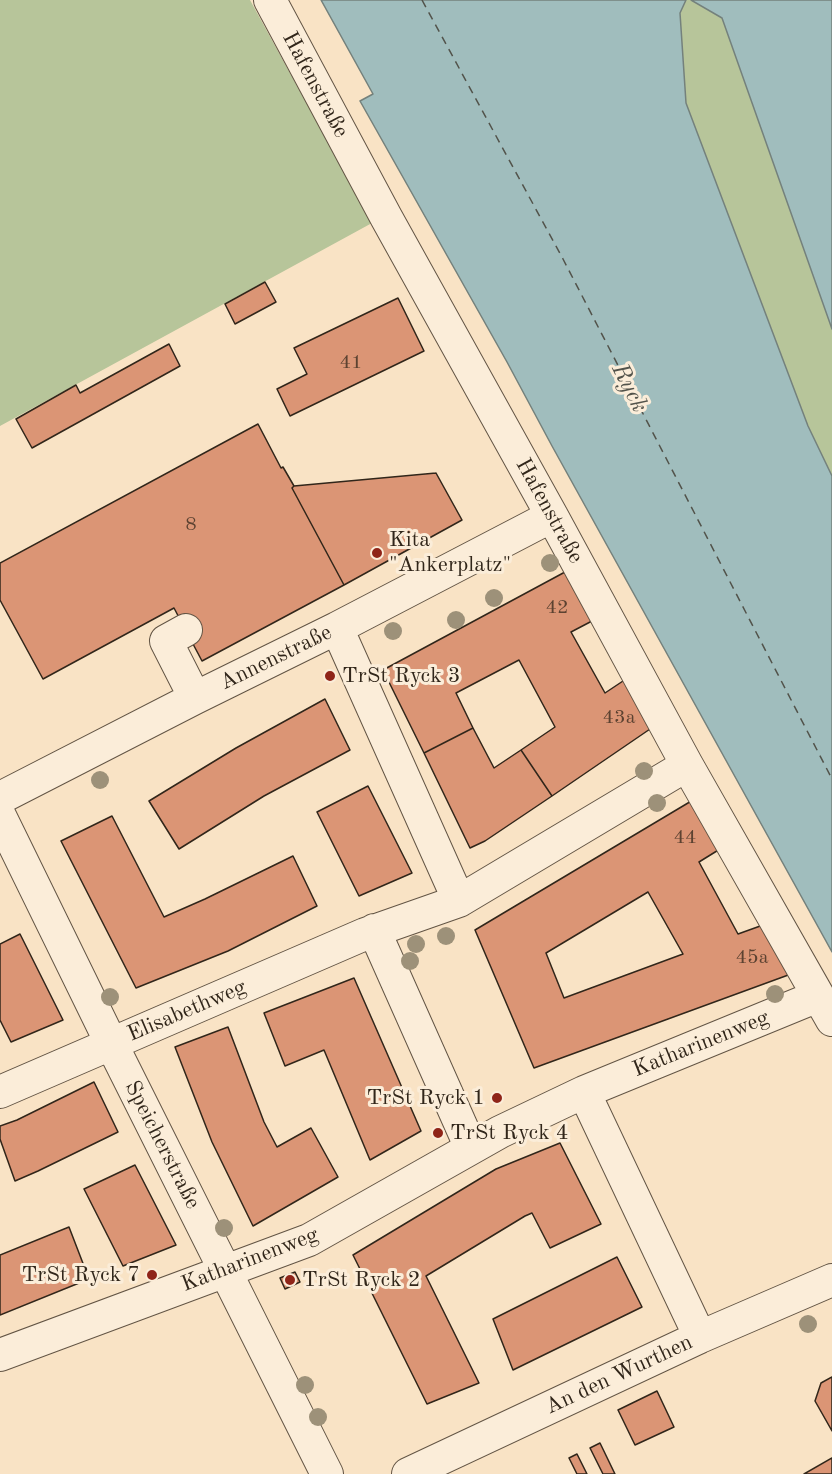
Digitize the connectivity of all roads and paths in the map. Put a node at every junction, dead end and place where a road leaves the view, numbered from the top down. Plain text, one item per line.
1 (270, 0) edge
2 (552, 516) junction
3 (337, 628) junction
4 (186, 630) dead end
5 (195, 698) junction
6 (687, 765) junction
7 (0, 798) edge
8 (0, 816) edge
9 (459, 901) junction
10 (374, 930) junction
11 (825, 1008) edge
12 (111, 1043) junction
13 (0, 1092) edge
14 (584, 1092) junction
15 (471, 1148) junction
16 (225, 1271) junction
17 (832, 1280) edge
18 (700, 1337) junction
19 (0, 1355) edge
20 (327, 1474) edge
21 (408, 1474) edge

1 - 2 street, Hafenstraße
2 - 3 street, Annenstraße
2 - 6 street, Hafenstraße
3 - 5 street, Annenstraße
3 - 9 street
4 - 5 street
5 - 7 street, Annenstraße
6 - 9 street, Elisabethweg
6 - 11 street, Hafenstraße
8 - 12 street, Speicherstraße
9 - 10 street, Elisabethweg
10 - 12 street, Elisabethweg
10 - 15 street
11 - 14 street, Katharinenweg
12 - 13 street, Elisabethweg
12 - 16 street, Speicherstraße
14 - 15 street, Katharinenweg
14 - 18 street
15 - 16 street, Katharinenweg
16 - 19 street, Katharinenweg
16 - 20 street, Speicherstraße
17 - 18 street, An den Wurthen
18 - 21 street, An den Wurthen

